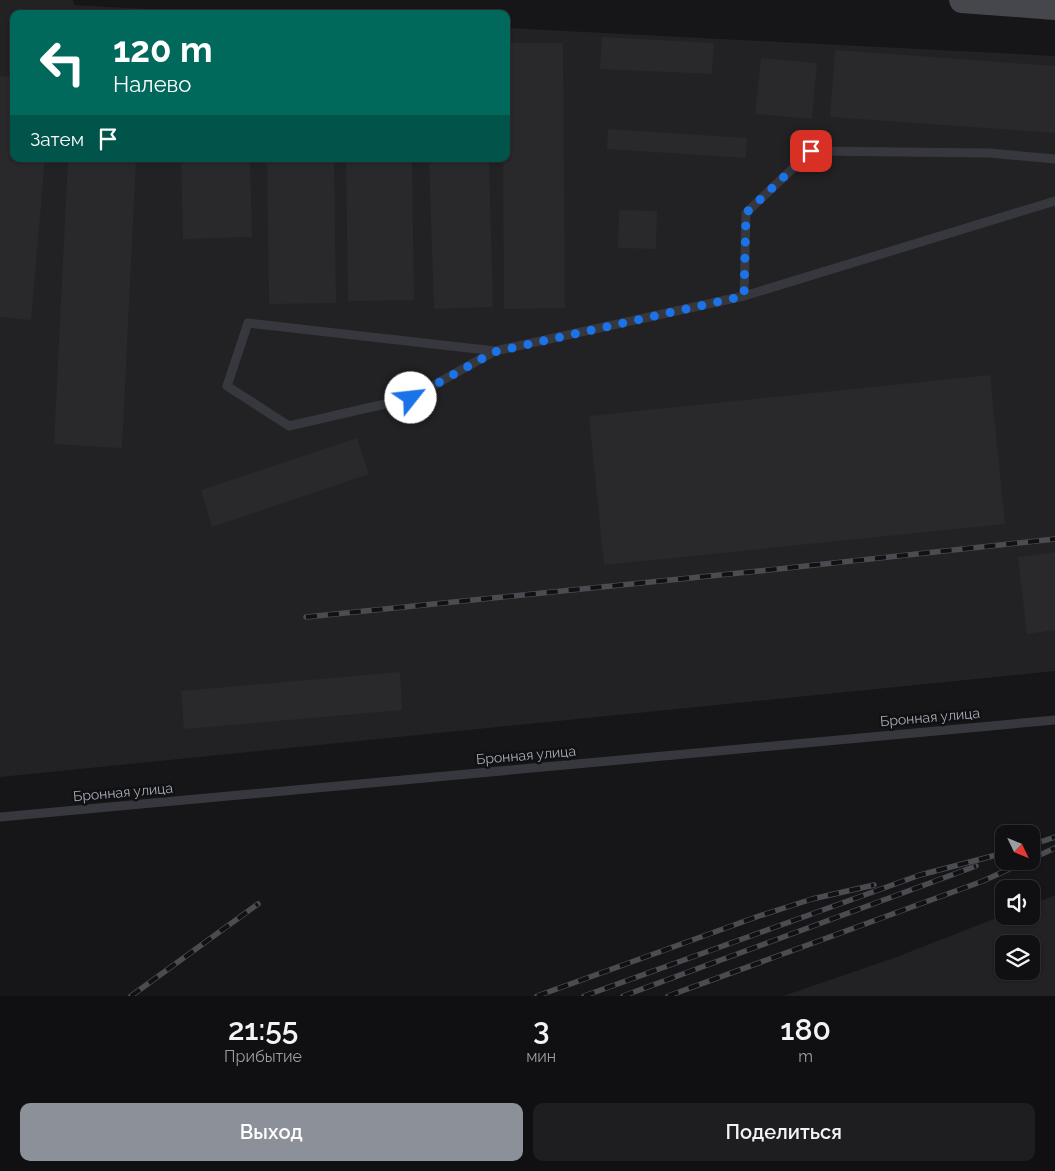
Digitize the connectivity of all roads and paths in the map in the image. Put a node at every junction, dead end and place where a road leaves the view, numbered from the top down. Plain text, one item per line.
1 (962, 0) edge
2 (1055, 7) edge
3 (1055, 160) edge
4 (1055, 201) edge
5 (744, 296) junction
6 (494, 352) junction
7 (1055, 720) edge
8 (0, 817) edge

1 - 2 main road
3 - 5 lane
4 - 5 lane
5 - 6 lane
6 - 6 lane
7 - 8 lane, Бронная улица

